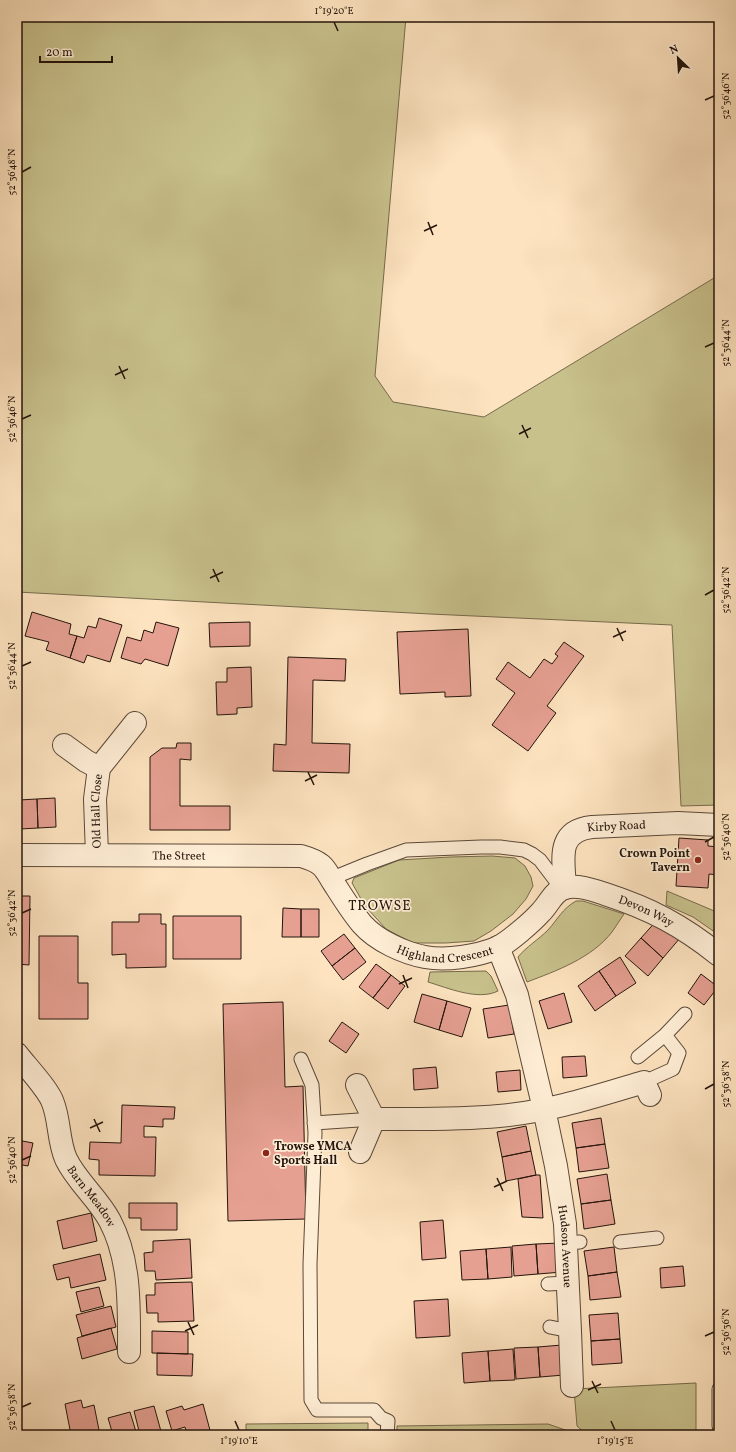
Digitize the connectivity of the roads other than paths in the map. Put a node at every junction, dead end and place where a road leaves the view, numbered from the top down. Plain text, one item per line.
1 (135, 723) dead end
2 (64, 745) dead end
3 (99, 768) junction
4 (719, 825) edge
5 (17, 855) edge
6 (98, 855) junction
7 (332, 880) junction
8 (563, 889) junction
9 (498, 947) junction
10 (719, 955) edge
11 (685, 1014) dead end
12 (665, 1034) junction
13 (17, 1054) edge
14 (638, 1057) dead end
15 (301, 1059) dead end
16 (357, 1085) dead end
17 (647, 1089) joint
18 (544, 1109) junction
19 (374, 1119) junction
20 (314, 1123) junction
21 (360, 1152) dead end
22 (657, 1238) dead end
23 (620, 1242) dead end
24 (129, 1352) dead end
25 (572, 1386) dead end
26 (719, 1389) edge
27 (719, 1426) edge
28 (387, 1435) edge

1 - 3 street, Old Hall Close
2 - 3 street, Old Hall Close
3 - 6 street, Old Hall Close
4 - 8 street, Kirby Road
5 - 6 street, The Street
6 - 7 street, The Street
7 - 8 lane
7 - 9 street, Highland Crescent
8 - 9 street, Highland Crescent
8 - 10 street, Devon Way
9 - 18 street, Hudson Avenue
11 - 12 lane
12 - 14 lane
12 - 17 lane
13 - 24 street, Barn Meadow
15 - 20 lane
16 - 19 street
17 - 18 street
18 - 19 street
18 - 25 street, Hudson Avenue
19 - 20 lane
19 - 21 street
20 - 28 lane
22 - 23 lane
26 - 27 lane

